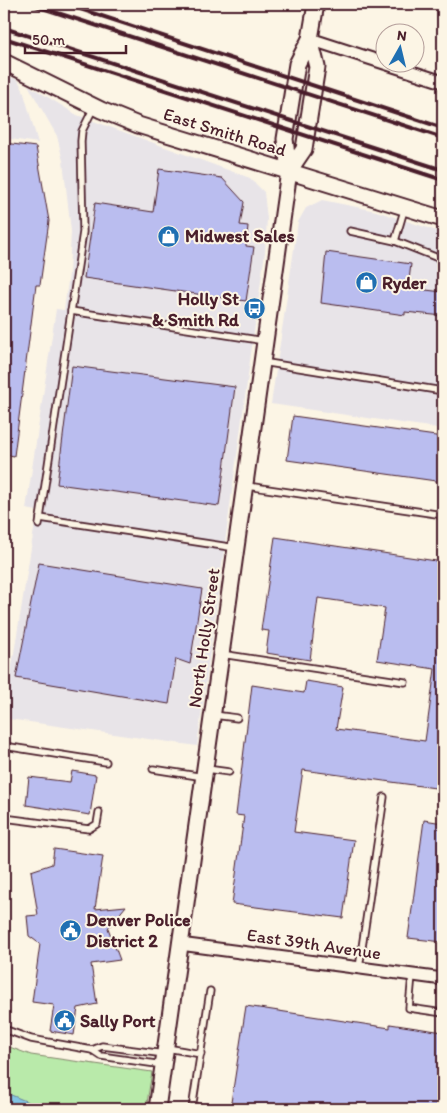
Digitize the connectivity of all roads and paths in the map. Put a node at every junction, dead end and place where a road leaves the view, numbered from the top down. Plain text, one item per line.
1 (316, 4) edge
2 (310, 39) junction
3 (6, 65) edge
4 (443, 82) edge
5 (94, 107) junction
6 (289, 171) junction
7 (405, 207) junction
8 (443, 219) edge
9 (350, 231) dead end
10 (395, 241) junction
11 (443, 260) edge
12 (71, 311) junction
13 (265, 341) junction
14 (262, 362) junction
15 (443, 391) edge
16 (245, 486) junction
17 (443, 515) edge
18 (40, 518) junction
19 (39, 525) dead end
20 (236, 548) junction
21 (221, 654) junction
22 (405, 682) dead end
23 (212, 714) junction
24 (237, 718) dead end
25 (4, 746) edge
26 (106, 762) dead end
27 (153, 769) dead end
28 (204, 772) junction
29 (229, 772) dead end
30 (384, 797) dead end
31 (99, 812) dead end
32 (4, 818) edge
33 (180, 944) junction
34 (359, 968) junction
35 (412, 975) junction
36 (443, 979) edge
37 (210, 991) dead end
38 (443, 1013) edge
39 (4, 1029) edge
40 (92, 1050) junction
41 (200, 1054) junction
42 (164, 1056) junction
43 (157, 1109) edge
44 (192, 1109) edge

1 - 2 street, North Holly Street
2 - 4 street
2 - 6 street, North Holly Street
3 - 5 street, East Smith Road
5 - 6 street, East Smith Road
5 - 12 lane
6 - 7 street, East Smith Road
6 - 13 street, North Holly Street
7 - 8 street, East Smith Road
7 - 10 lane
9 - 10 lane
10 - 11 lane
12 - 13 lane
12 - 18 lane
13 - 14 street, North Holly Street
14 - 15 lane
14 - 16 street, North Holly Street
16 - 17 lane
16 - 20 street, North Holly Street
18 - 19 lane
18 - 20 lane
20 - 21 street, North Holly Street
21 - 22 lane
21 - 23 street, North Holly Street
23 - 24 lane
23 - 28 street, North Holly Street
25 - 26 lane
27 - 28 lane
28 - 29 lane
28 - 33 street, North Holly Street
30 - 34 lane
31 - 32 lane
33 - 34 street, East 39th Avenue
33 - 42 street, North Holly Street
34 - 35 street, East 39th Avenue
35 - 36 street, East 39th Avenue
35 - 38 lane
37 - 41 lane
39 - 40 lane
40 - 42 lane
40 - 42 lane
41 - 42 lane
41 - 44 lane
42 - 43 street, North Holly Street

